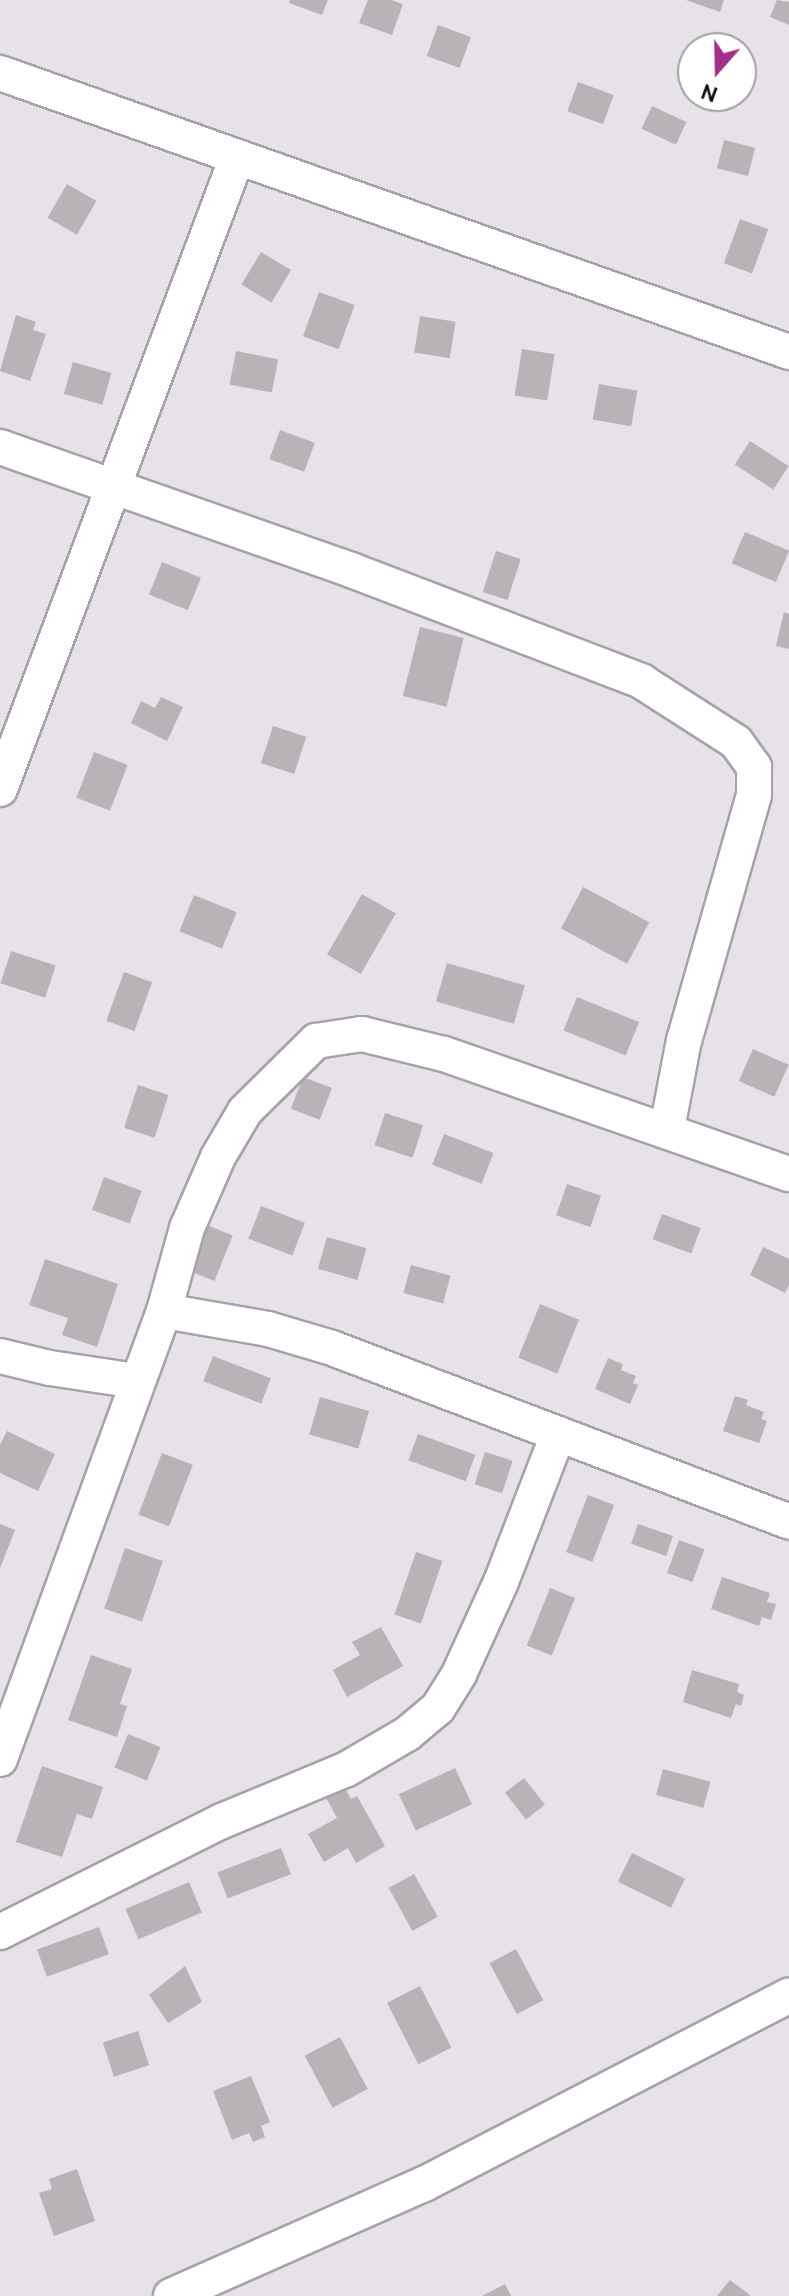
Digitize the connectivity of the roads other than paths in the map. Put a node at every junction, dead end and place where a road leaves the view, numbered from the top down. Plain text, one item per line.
1 (0, 73) edge
2 (237, 157) junction
3 (789, 352) edge
4 (0, 447) edge
5 (111, 488) junction
6 (0, 789) edge
7 (667, 1129) junction
8 (789, 1174) edge
9 (164, 1311) junction
10 (0, 1356) edge
11 (136, 1381) junction
12 (558, 1434) junction
13 (789, 1522) edge
14 (0, 1759) edge
15 (0, 1932) edge
16 (789, 1996) edge
17 (171, 2296) edge

1 - 2 street
2 - 3 street
2 - 5 street
4 - 5 street
5 - 6 street
5 - 7 street
7 - 8 street
7 - 9 street
9 - 11 street
9 - 12 street
10 - 11 street
11 - 14 street
12 - 13 street
12 - 15 street
16 - 17 street

